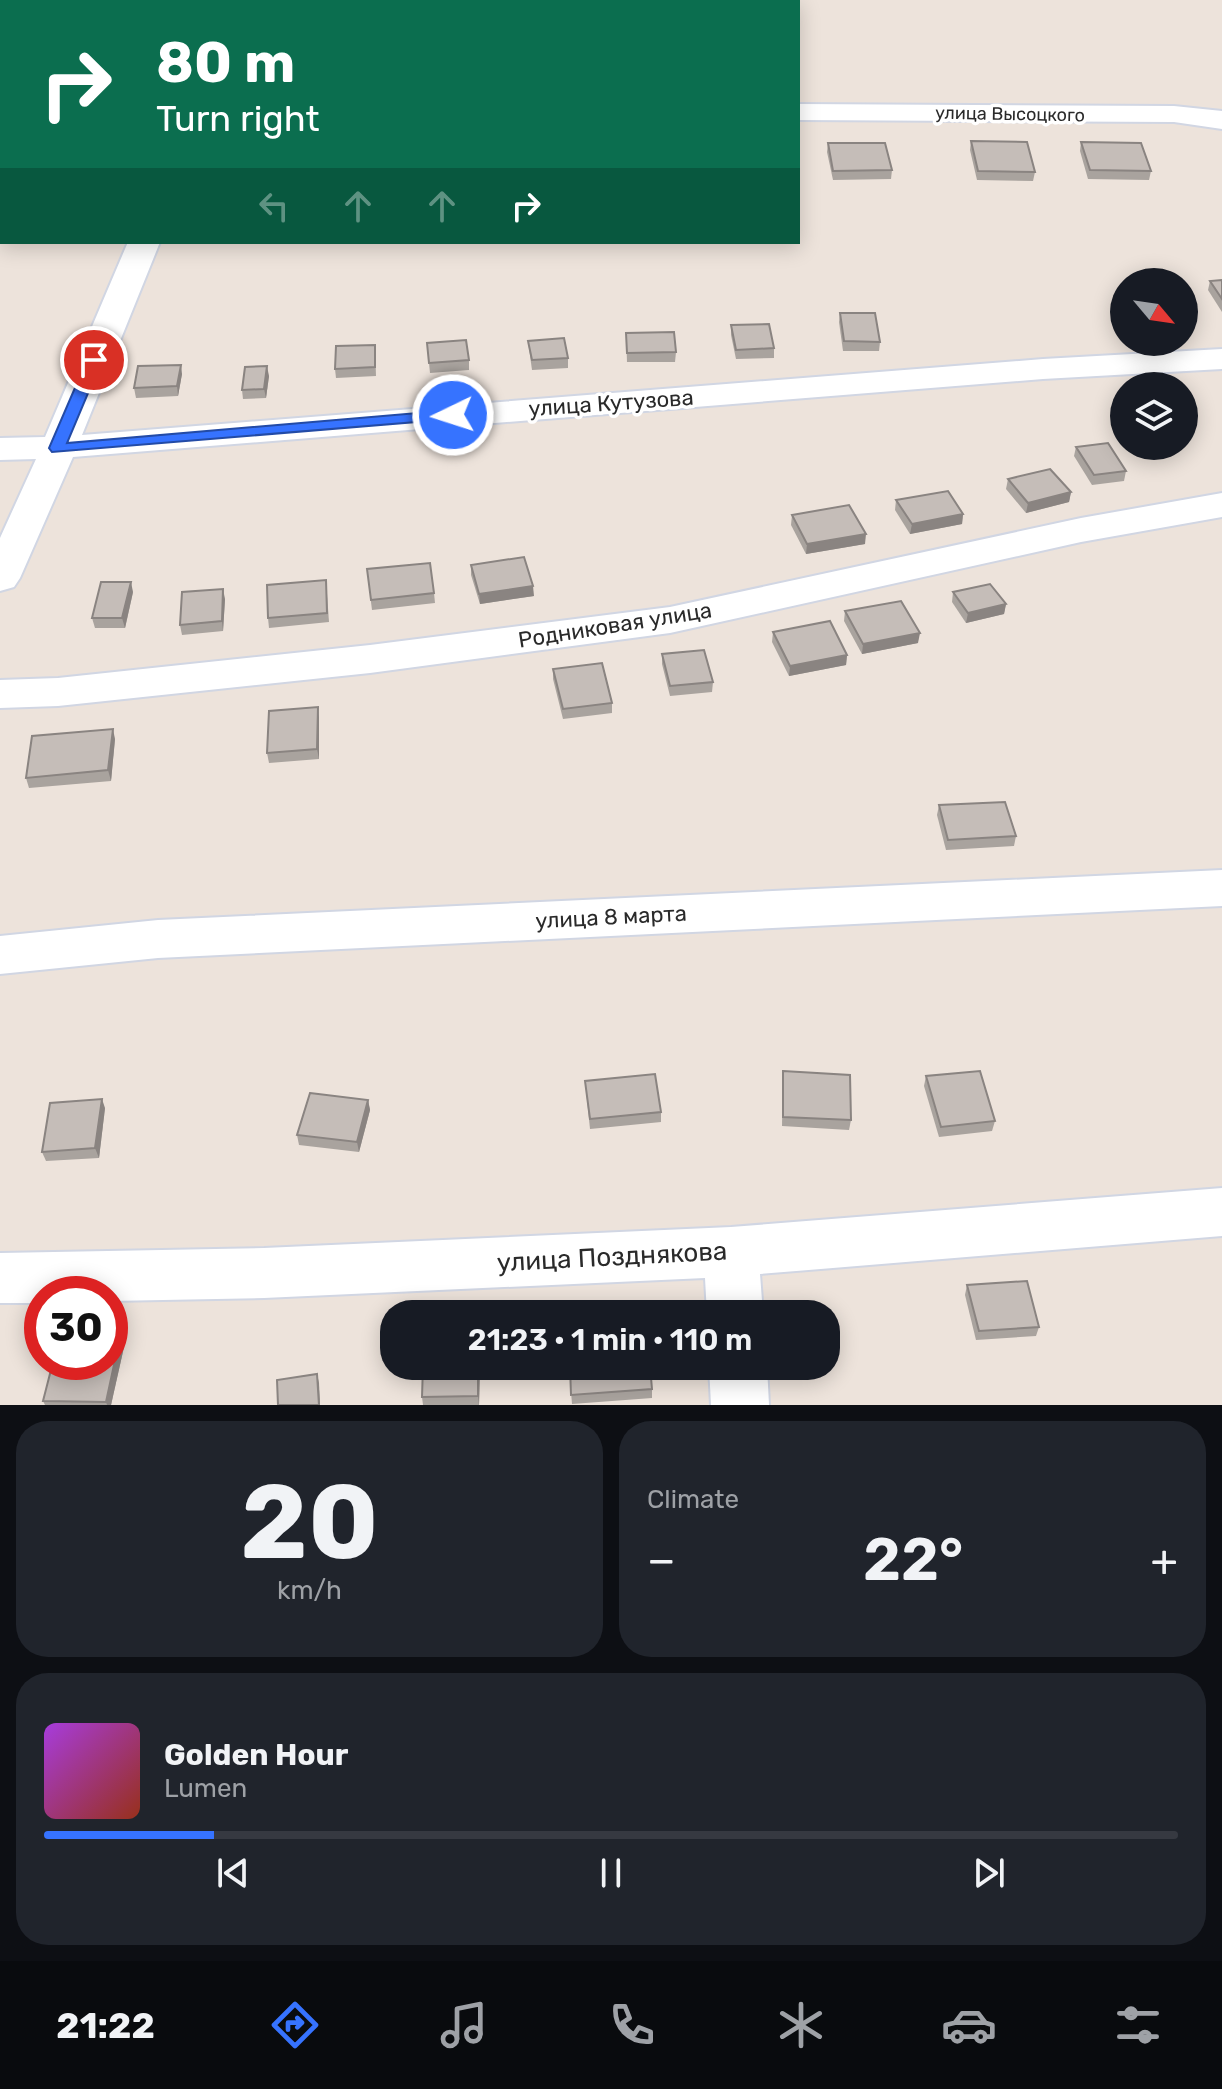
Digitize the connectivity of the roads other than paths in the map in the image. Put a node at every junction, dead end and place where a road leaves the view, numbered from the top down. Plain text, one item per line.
1 (800, 112) edge
2 (1222, 120) edge
3 (143, 244) edge
4 (1222, 359) edge
5 (57, 448) junction
6 (0, 449) edge
7 (1222, 505) edge
8 (0, 578) edge
9 (0, 694) edge
10 (1222, 888) edge
11 (0, 955) edge
12 (1222, 1212) edge
13 (731, 1252) junction
14 (0, 1278) edge
15 (734, 1300) edge
16 (739, 1380) edge
17 (740, 1405) edge

1 - 2 street, улица Высоцкого
3 - 5 street
4 - 5 street, улица Кутузова
5 - 6 street, улица Кутузова
5 - 8 street
7 - 9 street, Родниковая улица
10 - 11 street, улица 8 марта
12 - 13 street, улица Позднякова
13 - 14 street, улица Позднякова
13 - 15 street
16 - 17 street

